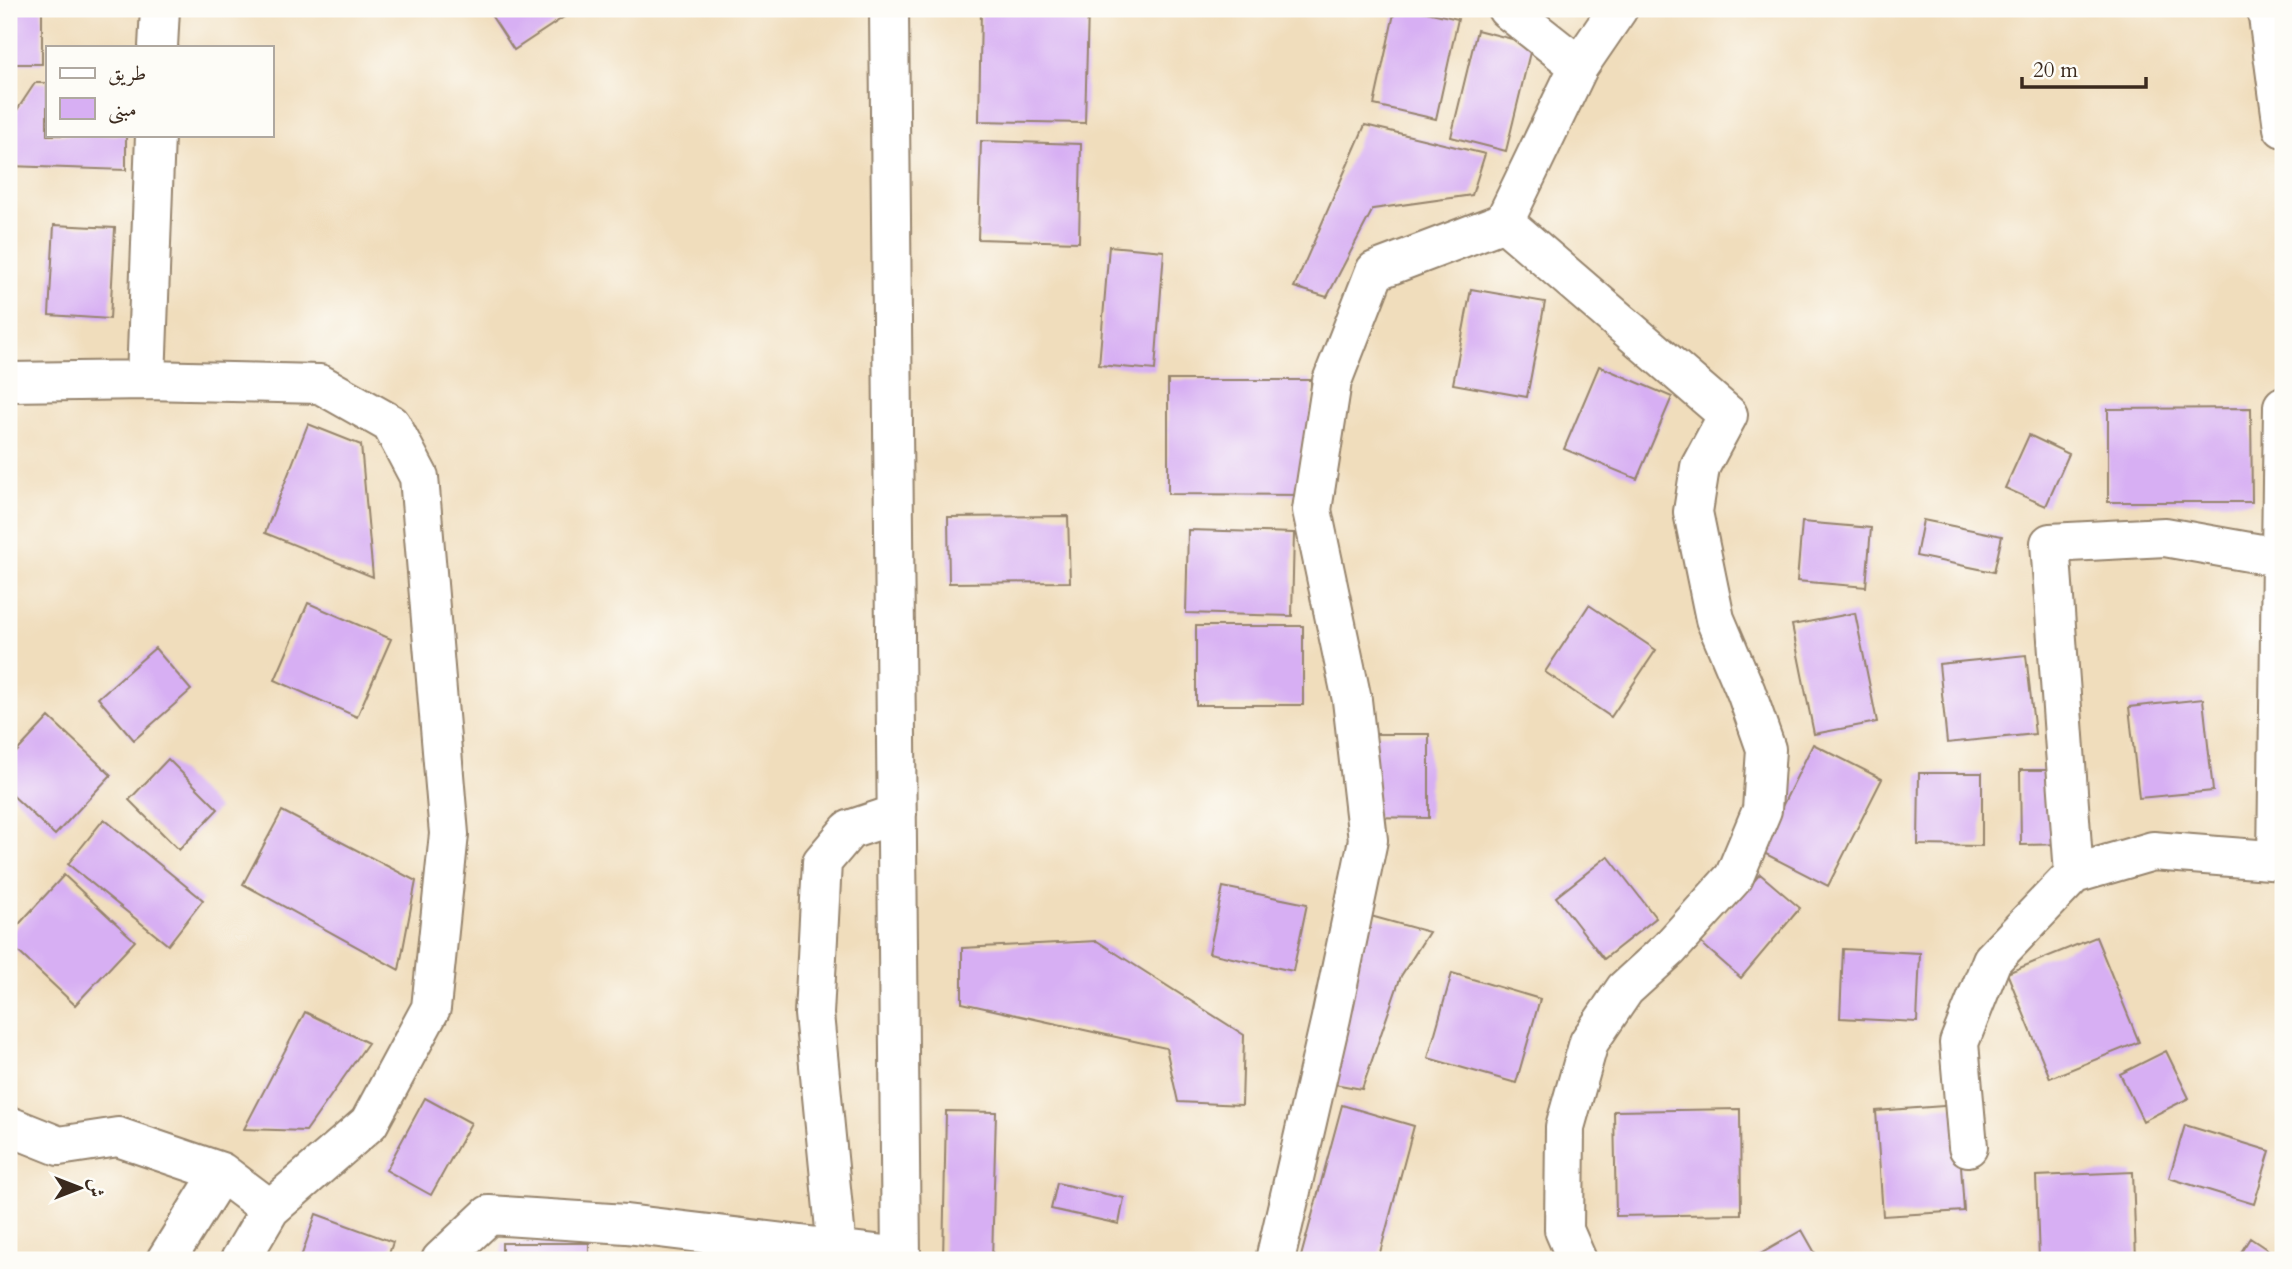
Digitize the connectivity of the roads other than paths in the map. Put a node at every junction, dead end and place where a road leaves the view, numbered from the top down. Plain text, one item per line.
1 (160, 9) edge
2 (1507, 9) edge
3 (1618, 9) edge
4 (2267, 9) edge
5 (892, 10) edge
6 (158, 46) edge
7 (1579, 66) junction
8 (2283, 128) edge
9 (155, 136) edge
10 (1504, 222) junction
11 (146, 380) junction
12 (9, 382) edge
13 (2283, 405) edge
14 (2283, 558) edge
15 (897, 814) junction
16 (2280, 861) edge
17 (2074, 874) junction
18 (9, 1126) edge
19 (1968, 1147) dead end
20 (221, 1172) junction
21 (270, 1209) junction
22 (837, 1255) edge
23 (901, 1259) edge
24 (166, 1260) edge
25 (240, 1260) edge
26 (441, 1260) edge
27 (1275, 1260) edge
28 (1577, 1260) edge

1 - 6 street
2 - 7 street
3 - 7 street
4 - 8 street
5 - 15 street
7 - 10 street
9 - 11 street
10 - 27 street
10 - 28 street
11 - 12 street
11 - 21 street
13 - 14 street
14 - 16 street
14 - 17 street
15 - 22 street
15 - 23 street
16 - 17 street
17 - 19 street
18 - 20 street
20 - 21 street
20 - 24 street
21 - 25 street
22 - 23 street
22 - 26 street

